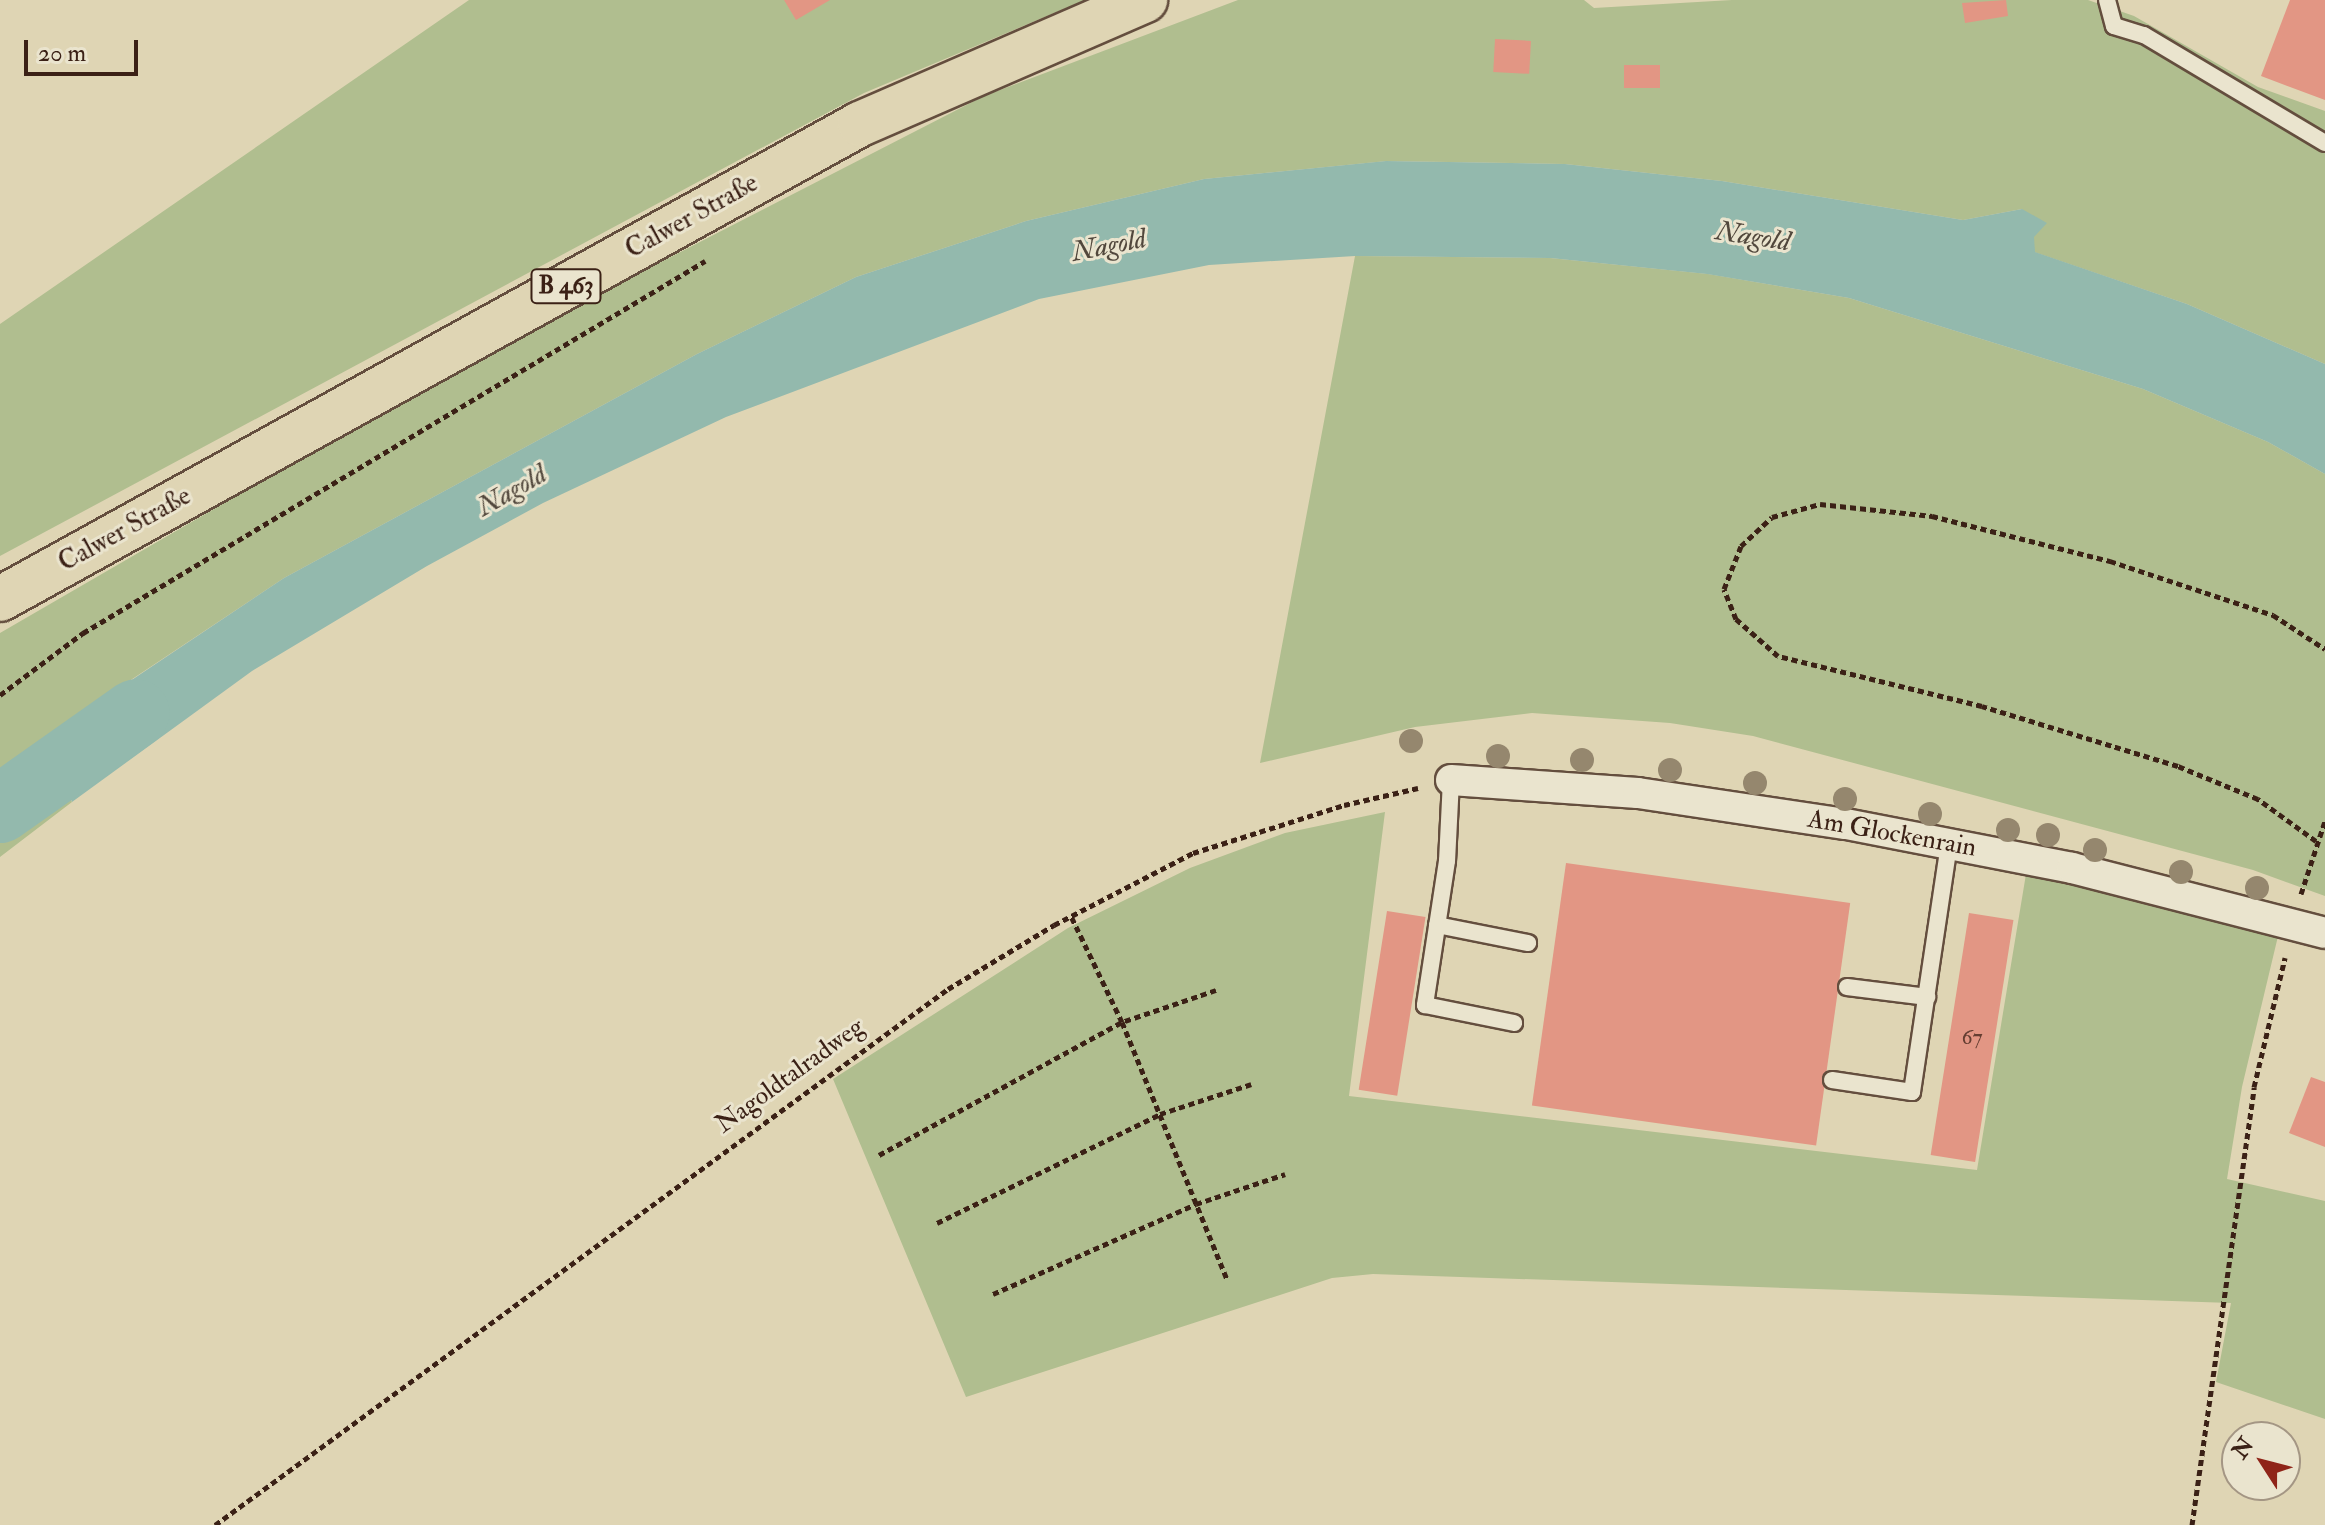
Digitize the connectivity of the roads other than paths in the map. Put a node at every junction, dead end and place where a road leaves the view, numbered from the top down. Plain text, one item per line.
1 (1145, 0) edge
2 (2107, 0) edge
3 (2325, 143) edge
4 (0, 599) edge
5 (1451, 780) joint
6 (1949, 844) junction
7 (1437, 925) junction
8 (2325, 933) edge
9 (1528, 943) dead end
10 (1847, 987) dead end
11 (1927, 997) junction
12 (1514, 1023) dead end
13 (1832, 1080) dead end

1 - 4 main road, Calwer Straße / B 463
2 - 3 lane
5 - 6 street, Am Glockenrain
5 - 7 lane
6 - 8 street, Am Glockenrain
6 - 11 lane
7 - 9 lane
7 - 12 lane
10 - 11 lane
11 - 13 lane

